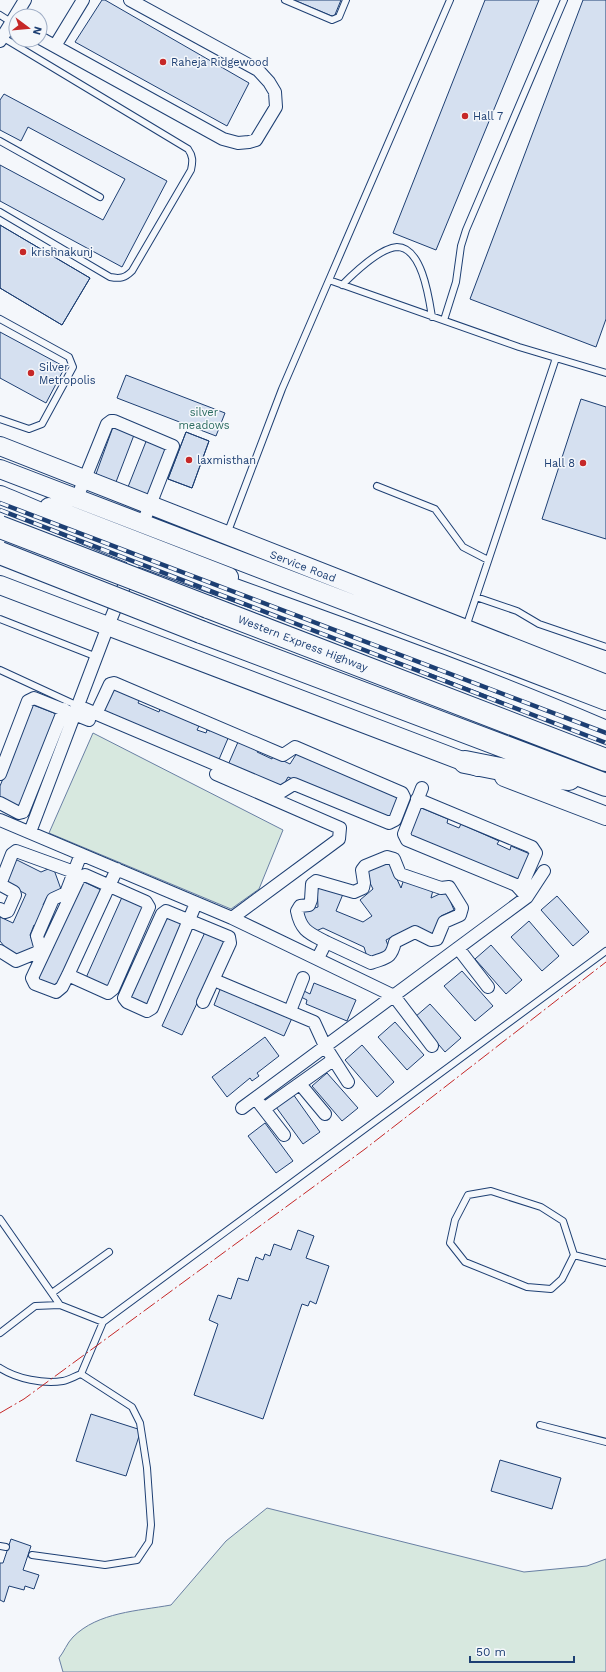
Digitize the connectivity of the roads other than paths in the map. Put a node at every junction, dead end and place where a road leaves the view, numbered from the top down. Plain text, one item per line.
1 (83, 0) edge
2 (130, 0) edge
3 (285, 0) edge
4 (346, 0) edge
5 (450, 0) edge
6 (564, 0) edge
7 (8, 30) edge
8 (1, 39) edge
9 (48, 42) edge
10 (55, 46) junction
11 (0, 141) edge
12 (100, 197) dead end
13 (0, 212) edge
14 (329, 280) junction
15 (342, 284) junction
16 (432, 316) junction
17 (0, 319) edge
18 (444, 320) junction
19 (556, 358) junction
20 (606, 373) edge
21 (0, 419) edge
22 (0, 446) edge
23 (0, 469) edge
24 (86, 475) junction
25 (377, 486) dead end
26 (0, 489) edge
27 (0, 497) edge
28 (77, 498) junction
29 (152, 502) junction
30 (143, 523) junction
31 (198, 524) junction
32 (0, 527) edge
33 (226, 535) junction
34 (192, 542) junction
35 (0, 553) edge
36 (137, 554) junction
37 (488, 560) junction
38 (0, 585) edge
39 (476, 597) junction
40 (401, 614) junction
41 (0, 619) edge
42 (108, 626) junction
43 (462, 637) junction
44 (606, 647) edge
45 (97, 657) junction
46 (0, 670) edge
47 (606, 684) edge
48 (606, 701) edge
49 (64, 709) junction
50 (77, 710) junction
51 (96, 714) junction
52 (606, 720) edge
53 (606, 732) edge
54 (606, 760) edge
55 (465, 762) junction
56 (0, 774) edge
57 (601, 783) edge
58 (0, 803) edge
59 (606, 816) edge
60 (0, 820) edge
61 (30, 832) junction
62 (81, 854) junction
63 (117, 869) junction
64 (544, 871) dead end
65 (74, 872) junction
66 (516, 885) junction
67 (109, 886) junction
68 (527, 897) junction
69 (196, 903) junction
70 (0, 909) edge
71 (232, 918) junction
72 (189, 920) junction
73 (326, 942) junction
74 (458, 948) junction
75 (0, 951) edge
76 (606, 951) edge
77 (318, 958) junction
78 (68, 976) junction
79 (303, 978) dead end
80 (214, 980) junction
81 (488, 987) dead end
82 (394, 996) junction
83 (203, 1002) dead end
84 (290, 1012) junction
85 (325, 1046) junction
86 (432, 1046) dead end
87 (333, 1060) junction
88 (348, 1082) dead end
89 (300, 1084) junction
90 (256, 1098) junction
91 (242, 1108) dead end
92 (264, 1109) junction
93 (325, 1114) dead end
94 (284, 1135) dead end
95 (0, 1220) edge
96 (109, 1252) dead end
97 (574, 1255) junction
98 (606, 1263) edge
99 (52, 1293) junction
100 (60, 1305) junction
101 (103, 1322) junction
102 (0, 1333) edge
103 (0, 1368) edge
104 (81, 1374) junction
105 (540, 1425) dead end
106 (606, 1442) edge
107 (32, 1555) dead end

1 - 10 street
2 - 10 street
3 - 4 lane
5 - 14 lane
6 - 18 lane
7 - 8 street
8 - 13 lane
9 - 10 street
11 - 12 lane
14 - 15 lane
14 - 33 lane
15 - 16 lane
15 - 16 lane
16 - 18 lane
17 - 21 lane
18 - 19 lane
19 - 20 lane
19 - 37 lane
22 - 24 main road, Service Road
23 - 28 main road
24 - 28 street
24 - 29 main road, Service Road
24 - 29 street
25 - 37 lane
26 - 52 main road
27 - 36 highway
28 - 30 main road
29 - 30 street
29 - 31 main road, Service Road
30 - 34 main road
31 - 33 main road, Service Road
31 - 34 main road
32 - 54 highway, Western Express Highway, bridge
33 - 40 main road, Service Road
34 - 40 main road
35 - 57 highway, bridge
36 - 42 street
36 - 53 highway
37 - 39 lane
38 - 42 main road
39 - 43 lane
39 - 44 lane
40 - 43 main road, Service Road
41 - 45 lane
42 - 45 street
42 - 55 main road
43 - 47 main road, Service Road
43 - 48 main road
45 - 50 street
46 - 50 lane
49 - 50 street
49 - 56 street
49 - 58 street
50 - 51 street
50 - 61 street
50 - 71 street
51 - 51 street
55 - 57 highway
55 - 59 main road
60 - 61 street
61 - 62 street
62 - 63 street
62 - 65 street
63 - 67 street
63 - 69 street
64 - 68 street
65 - 70 street
65 - 75 street
66 - 66 street
66 - 68 street
67 - 78 street
67 - 78 street
67 - 78 street
68 - 74 street
69 - 71 street
69 - 72 street
71 - 77 street
72 - 72 street
72 - 80 street
73 - 73 street
73 - 77 street
74 - 81 street
74 - 82 street
76 - 101 lane
77 - 82 street
79 - 84 street
80 - 83 street
80 - 84 street
82 - 85 street
82 - 86 street
84 - 85 street
85 - 87 street
85 - 90 street
87 - 88 street
87 - 89 street
89 - 92 street
89 - 93 street
90 - 91 street
90 - 92 street
92 - 94 street
95 - 99 lane
96 - 99 lane
97 - 97 lane
97 - 98 lane
99 - 100 lane
100 - 101 lane
100 - 102 lane
101 - 104 lane
103 - 104 lane
104 - 107 lane
105 - 106 lane

